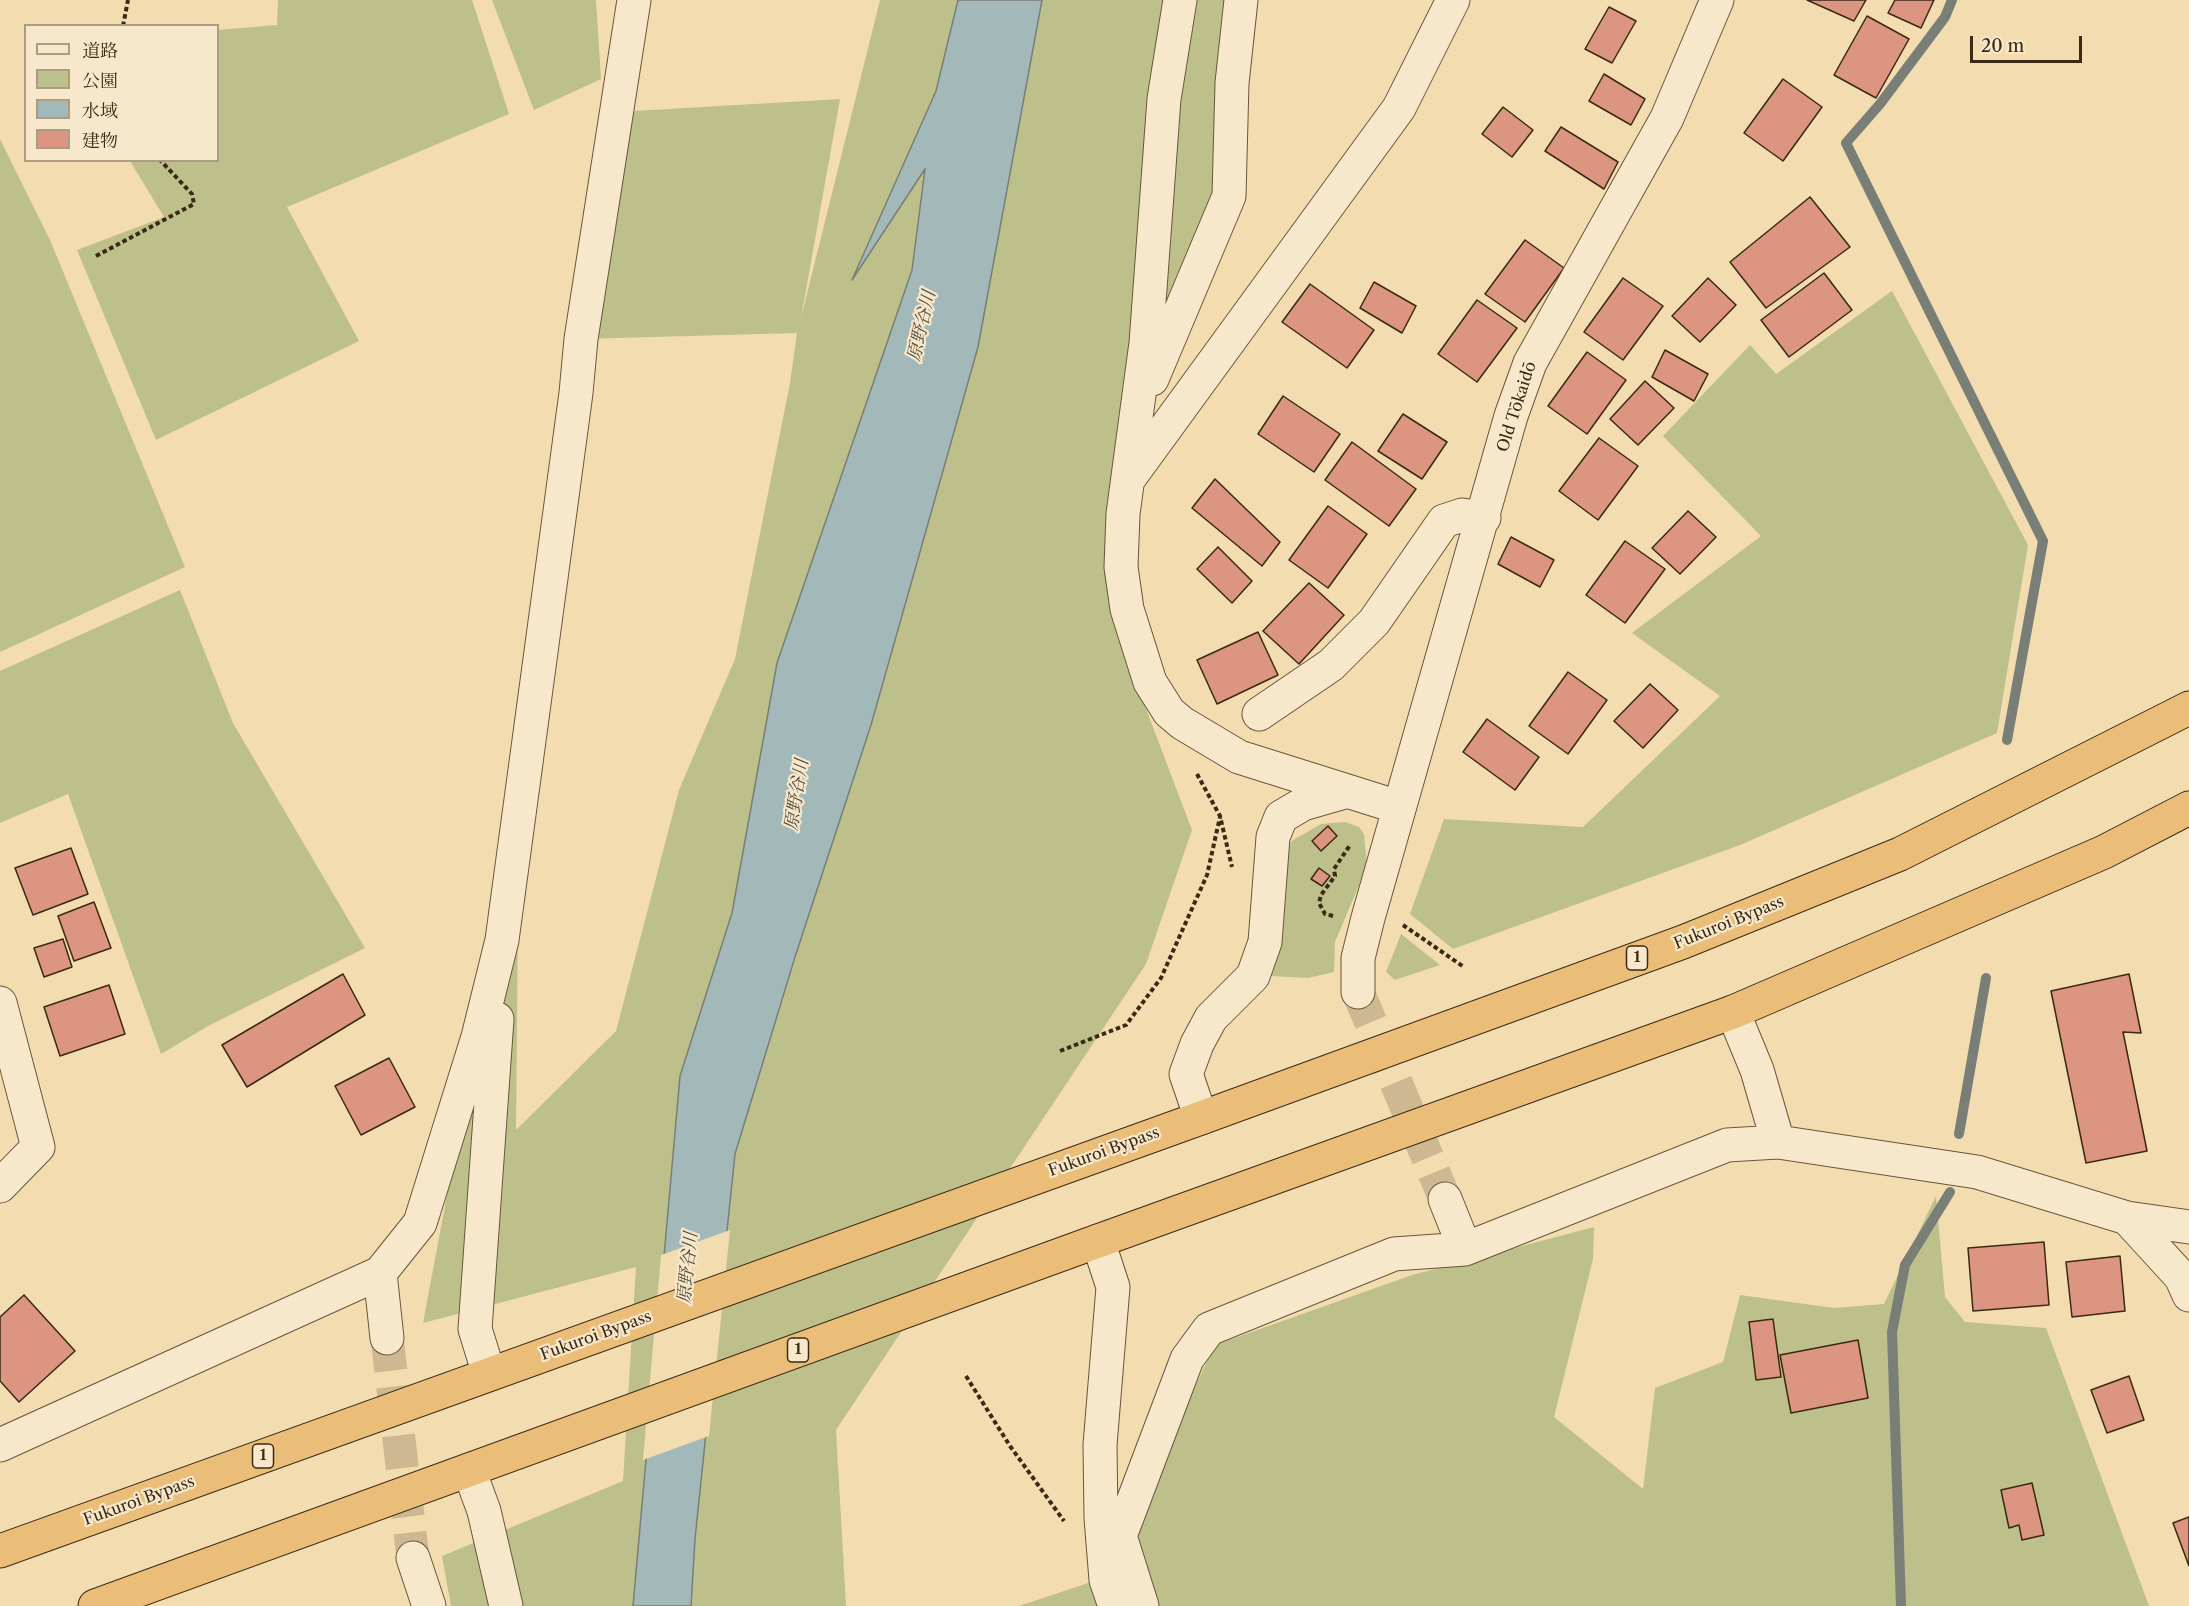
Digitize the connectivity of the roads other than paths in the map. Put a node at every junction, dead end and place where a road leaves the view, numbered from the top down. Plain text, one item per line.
1 (622, 0) edge
2 (634, 0) edge
3 (1180, 0) edge
4 (1241, 0) edge
5 (1453, 0) edge
6 (1717, 0) edge
7 (626, 49) junction
8 (1135, 419) junction
9 (1127, 481) junction
10 (1484, 518) junction
11 (2189, 708) edge
12 (1259, 714) dead end
13 (1345, 792) junction
14 (1398, 807) junction
15 (2189, 808) edge
16 (502, 940) junction
17 (1358, 992) tunnel mouth
18 (0, 1003) edge
19 (1732, 1012) junction
20 (1201, 1118) junction
21 (1778, 1142) junction
22 (0, 1186) edge
23 (1445, 1199) tunnel mouth
24 (2127, 1218) junction
25 (2189, 1227) edge
26 (1084, 1246) junction
27 (1465, 1249) junction
28 (380, 1273) junction
29 (2189, 1295) edge
30 (387, 1338) tunnel mouth
31 (489, 1374) junction
32 (0, 1446) edge
33 (469, 1470) junction
34 (1119, 1536) junction
35 (0, 1551) edge
36 (413, 1558) tunnel mouth
37 (1110, 1593) edge
38 (95, 1606) edge
39 (429, 1606) edge
40 (506, 1606) edge
41 (1142, 1606) edge

1 - 7 street
2 - 7 street
3 - 8 street
4 - 8 street
5 - 9 street
6 - 10 street, Old Tōkaidō
7 - 16 street
8 - 9 street
9 - 13 street
10 - 12 street
10 - 14 street, Old Tōkaidō
11 - 20 highway, Fukuroi Bypass / 1
13 - 14 street
13 - 20 street
14 - 17 street, Old Tōkaidō
15 - 19 highway, 1
16 - 28 street
16 - 31 street
18 - 22 street
19 - 21 street
19 - 26 highway, 1
20 - 31 highway, Fukuroi Bypass / 1
21 - 24 street
21 - 27 street
23 - 27 street
24 - 25 street
24 - 29 street
26 - 33 highway, 1
26 - 37 street
27 - 34 street
28 - 30 street
28 - 32 street
31 - 35 highway, Fukuroi Bypass / 1
33 - 38 highway, 1
33 - 40 street
34 - 37 street
34 - 41 street
36 - 39 street

